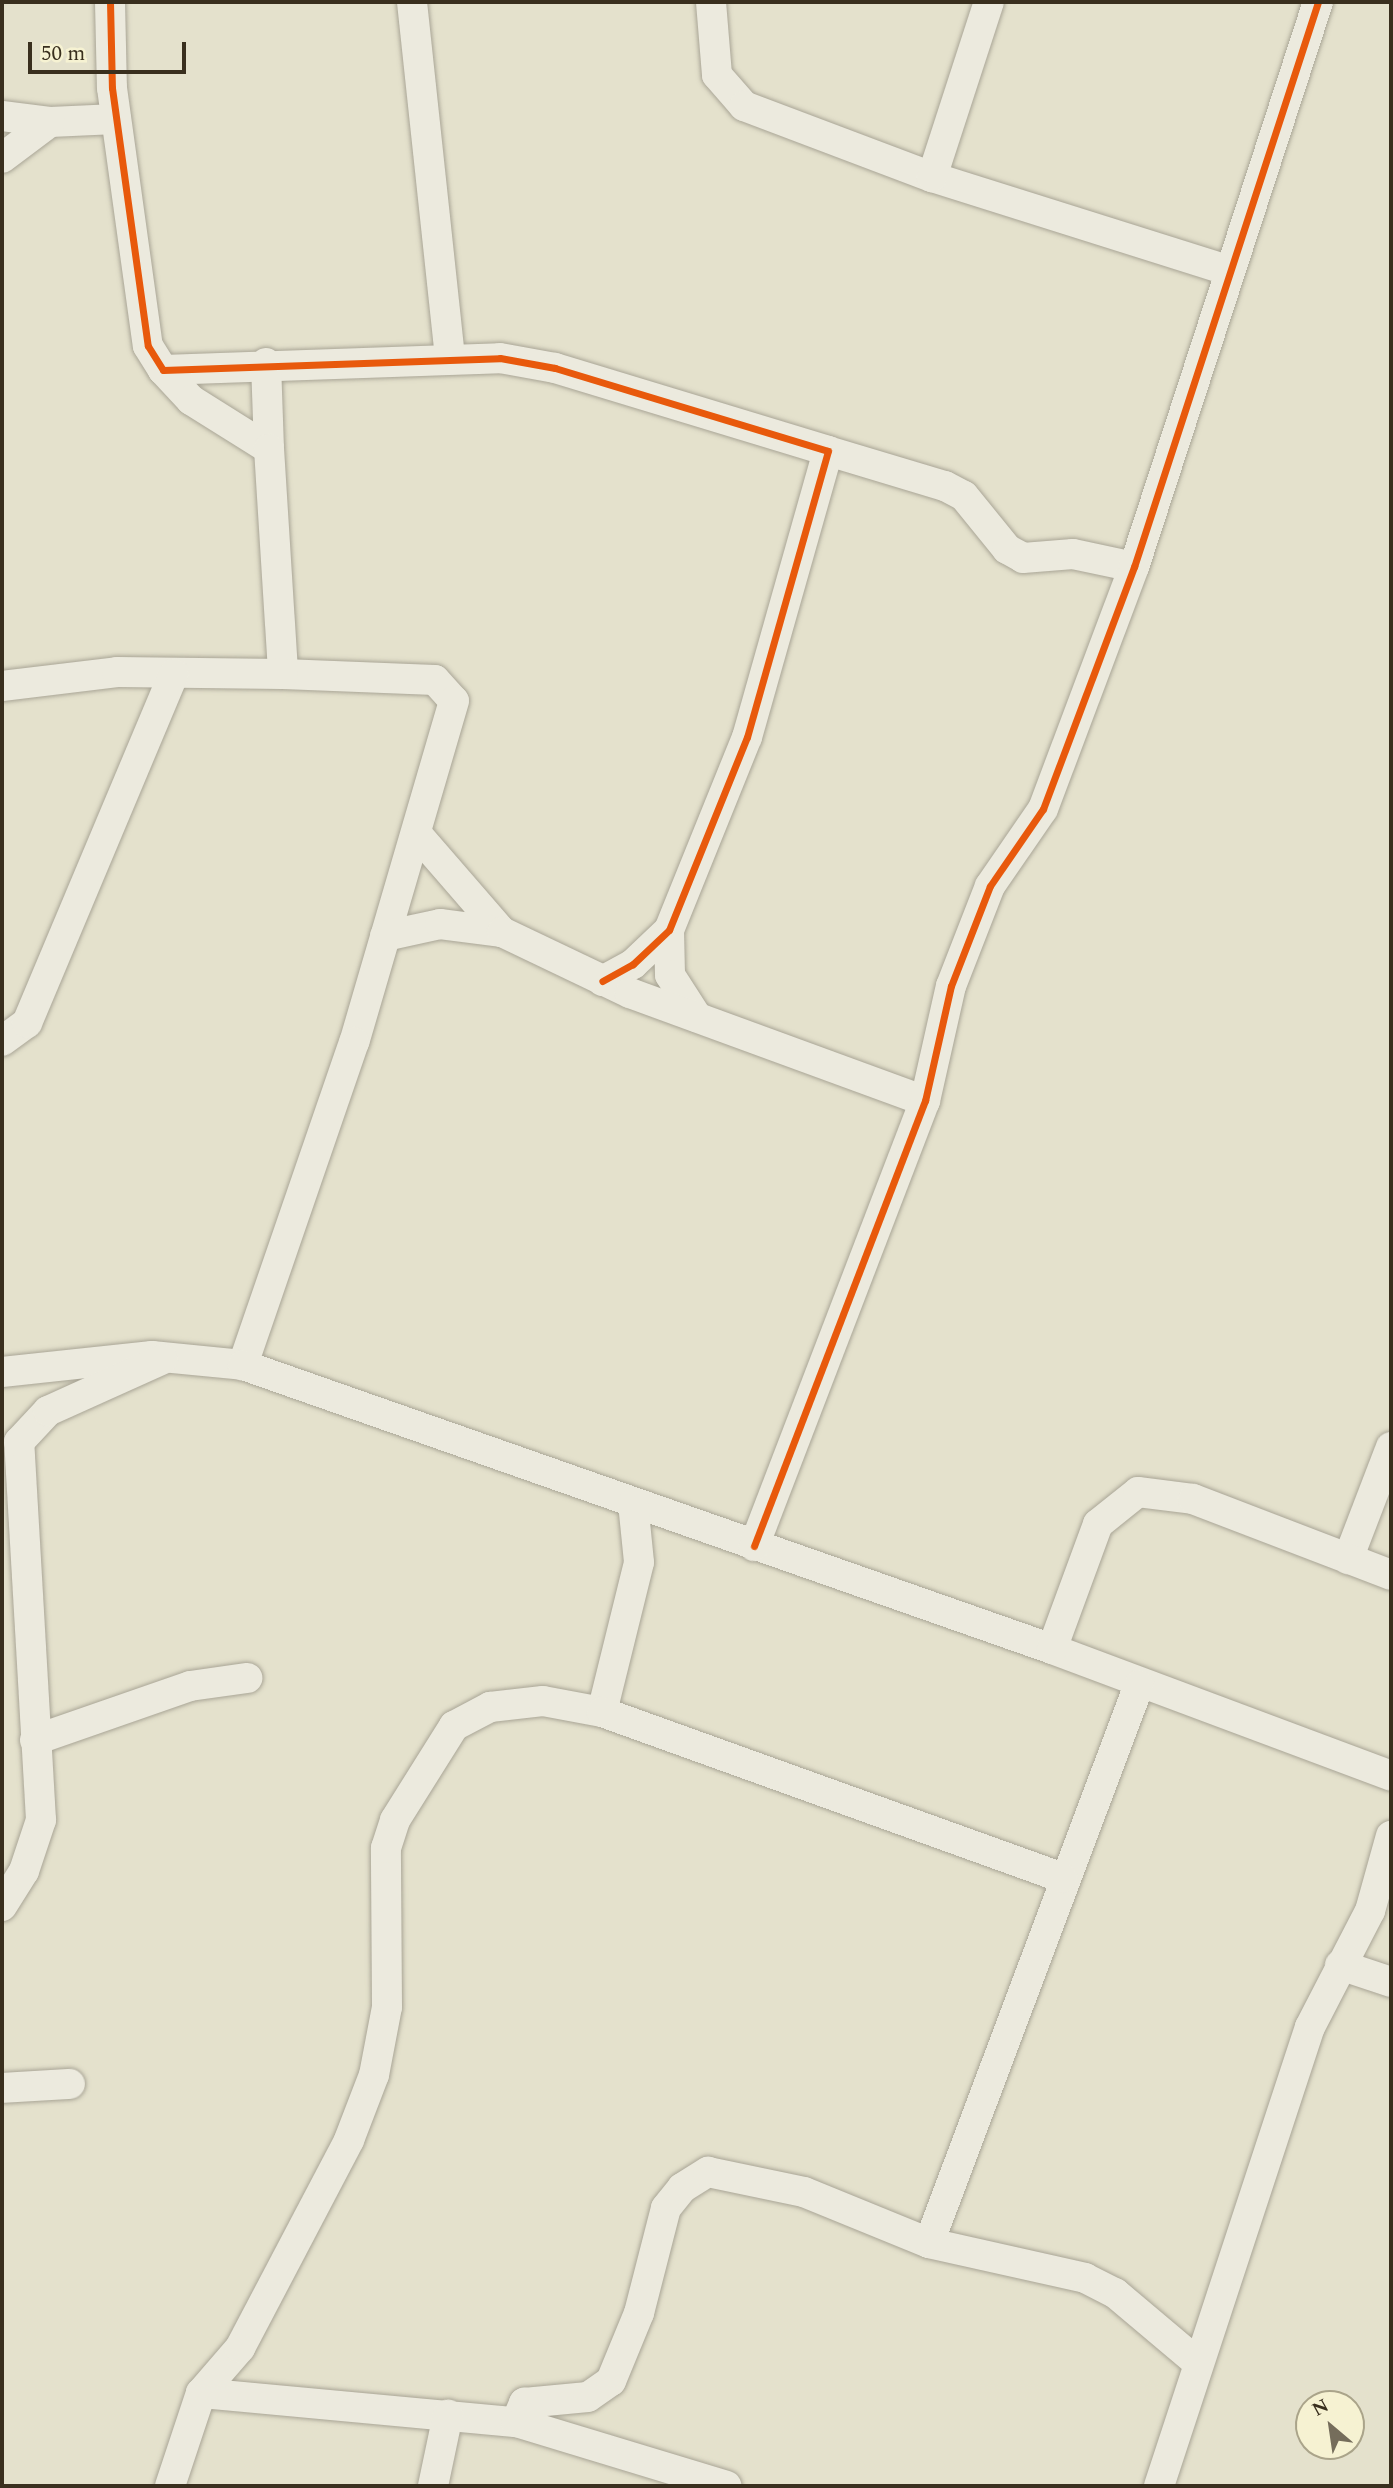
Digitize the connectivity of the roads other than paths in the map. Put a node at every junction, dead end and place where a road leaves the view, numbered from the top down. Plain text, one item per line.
1 (110, 2) edge
2 (412, 2) edge
3 (710, 2) edge
4 (989, 2) edge
5 (1318, 2) edge
6 (2, 116) edge
7 (116, 119) junction
8 (50, 122) junction
9 (2, 158) edge
10 (932, 177) junction
11 (1227, 270) junction
12 (450, 355) junction
13 (266, 363) junction
14 (163, 370) junction
15 (269, 449) junction
16 (828, 451) junction
17 (1134, 567) junction
18 (174, 674) junction
19 (283, 674) junction
20 (2, 686) edge
21 (417, 834) junction
22 (669, 930) junction
23 (502, 932) junction
24 (385, 936) junction
25 (602, 981) junction
26 (697, 1017) junction
27 (2, 1041) edge
28 (925, 1101) junction
29 (169, 1356) junction
30 (243, 1365) junction
31 (2, 1371) edge
32 (10, 1432) edge
33 (1391, 1447) edge
34 (633, 1503) junction
35 (754, 1546) junction
36 (1348, 1559) junction
37 (1391, 1576) edge
38 (1052, 1649) junction
39 (247, 1678) dead end
40 (1139, 1685) junction
41 (602, 1712) junction
42 (35, 1740) junction
43 (1391, 1776) edge
44 (1391, 1836) edge
45 (1062, 1878) junction
46 (2, 1906) edge
47 (1340, 1965) junction
48 (1391, 1982) edge
49 (69, 2084) dead end
50 (2, 2088) edge
51 (929, 2243) junction
52 (1198, 2363) junction
53 (201, 2393) junction
54 (448, 2415) junction
55 (516, 2422) junction
56 (660, 2475) edge
57 (170, 2486) edge
58 (433, 2486) edge
59 (726, 2486) edge
60 (1159, 2486) edge

1 - 7 street
2 - 12 street
3 - 10 street
4 - 10 street
5 - 11 street
6 - 8 street
7 - 8 street
7 - 14 street
8 - 9 street
10 - 11 street
11 - 17 street
12 - 13 street
12 - 16 street
13 - 14 street
13 - 15 street
14 - 15 street
15 - 19 street
16 - 17 street
16 - 22 street
17 - 28 street
18 - 19 street
18 - 20 street
18 - 27 street
19 - 21 street
21 - 23 street
21 - 24 street
22 - 25 street
22 - 26 street
23 - 24 street
23 - 25 street
24 - 30 street
25 - 26 street
26 - 28 street
28 - 35 street
29 - 30 street
29 - 31 street
29 - 32 street
30 - 34 street
32 - 42 street
33 - 36 street
34 - 35 street
34 - 41 street
35 - 38 street
36 - 37 street
36 - 38 street
38 - 40 street
39 - 42 street
40 - 43 street
40 - 45 street
41 - 45 street
41 - 53 street
42 - 46 street
44 - 47 street
45 - 51 street
47 - 48 street
47 - 52 street
49 - 50 street
51 - 52 street
51 - 55 street
52 - 60 street
53 - 54 street
53 - 57 street
54 - 55 street
54 - 58 street
55 - 56 street
56 - 59 street

